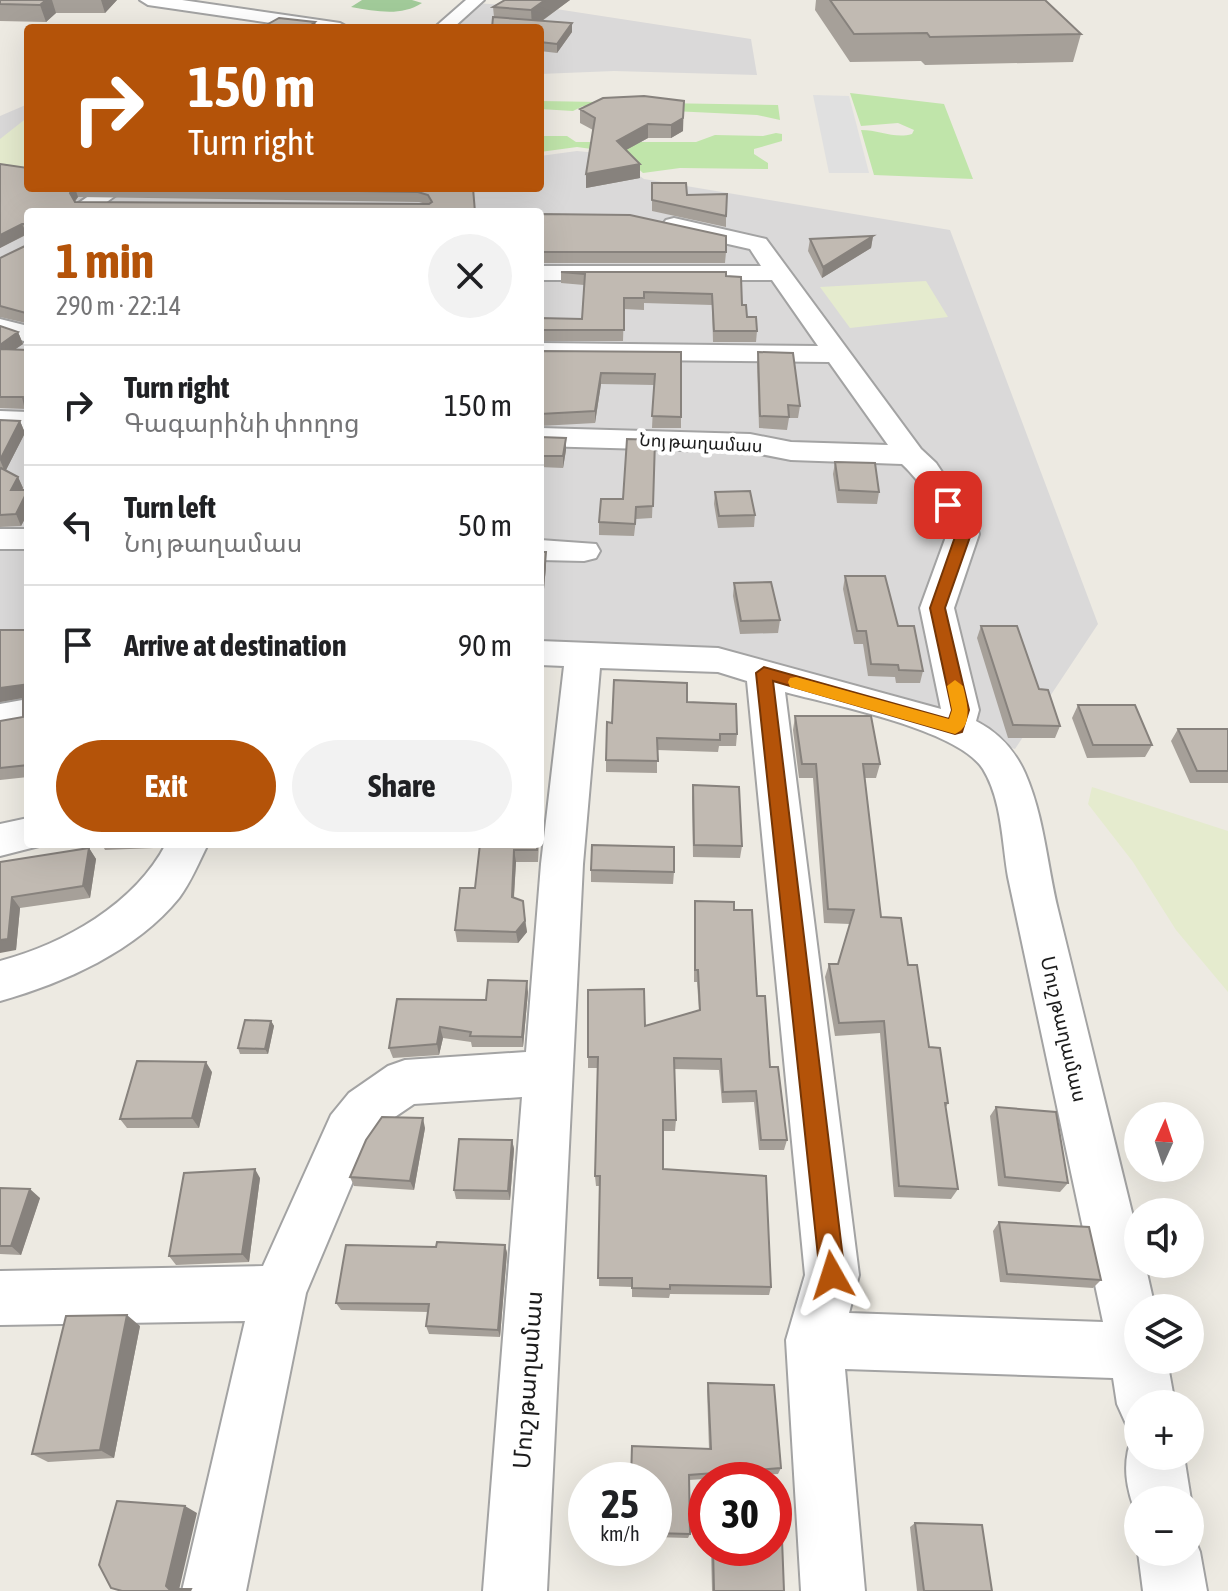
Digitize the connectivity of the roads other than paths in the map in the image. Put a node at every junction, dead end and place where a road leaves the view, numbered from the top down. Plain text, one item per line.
1 (148, 0) edge
2 (476, 0) edge
3 (313, 24) edge
4 (448, 24) edge
5 (109, 192) edge
6 (135, 206) edge
7 (84, 208) edge
8 (100, 208) edge
9 (645, 219) edge
10 (544, 273) edge
11 (780, 273) junction
12 (0, 327) edge
13 (24, 333) edge
14 (544, 351) edge
15 (838, 354) junction
16 (0, 420) edge
17 (24, 421) edge
18 (544, 437) edge
19 (910, 455) junction
20 (0, 539) edge
21 (24, 539) edge
22 (544, 550) edge
23 (584, 551) dead end
24 (561, 654) edge
25 (764, 673) junction
26 (24, 714) edge
27 (0, 718) edge
28 (955, 727) junction
29 (24, 835) edge
30 (0, 840) edge
31 (185, 848) edge
32 (0, 981) edge
33 (549, 1073) junction
34 (279, 1293) junction
35 (1125, 1294) edge
36 (0, 1298) edge
37 (814, 1340) junction
38 (1124, 1351) edge
39 (1171, 1566) edge
40 (214, 1591) edge
41 (515, 1591) edge
42 (833, 1591) edge
43 (1175, 1591) edge

1 - 3 street
2 - 4 street
5 - 7 street
6 - 8 street
9 - 11 street
10 - 11 street
11 - 15 street
12 - 13 street
14 - 15 street
15 - 19 street
16 - 17 street
18 - 19 street, Նոյ թաղամաս
19 - 28 street
20 - 21 street
22 - 23 street
24 - 25 street, Մուշ թաղամաս
24 - 33 street, Մուշ թաղամաս
25 - 28 street, Մուշ թաղամաս
25 - 37 street
26 - 27 street
28 - 35 street, Մուշ թաղամաս
29 - 30 street
31 - 32 street
33 - 34 street
33 - 41 street, Մուշ թաղամաս
34 - 36 street
34 - 40 street
37 - 38 street, Մուշ թաղամաս
37 - 42 street
39 - 43 street

